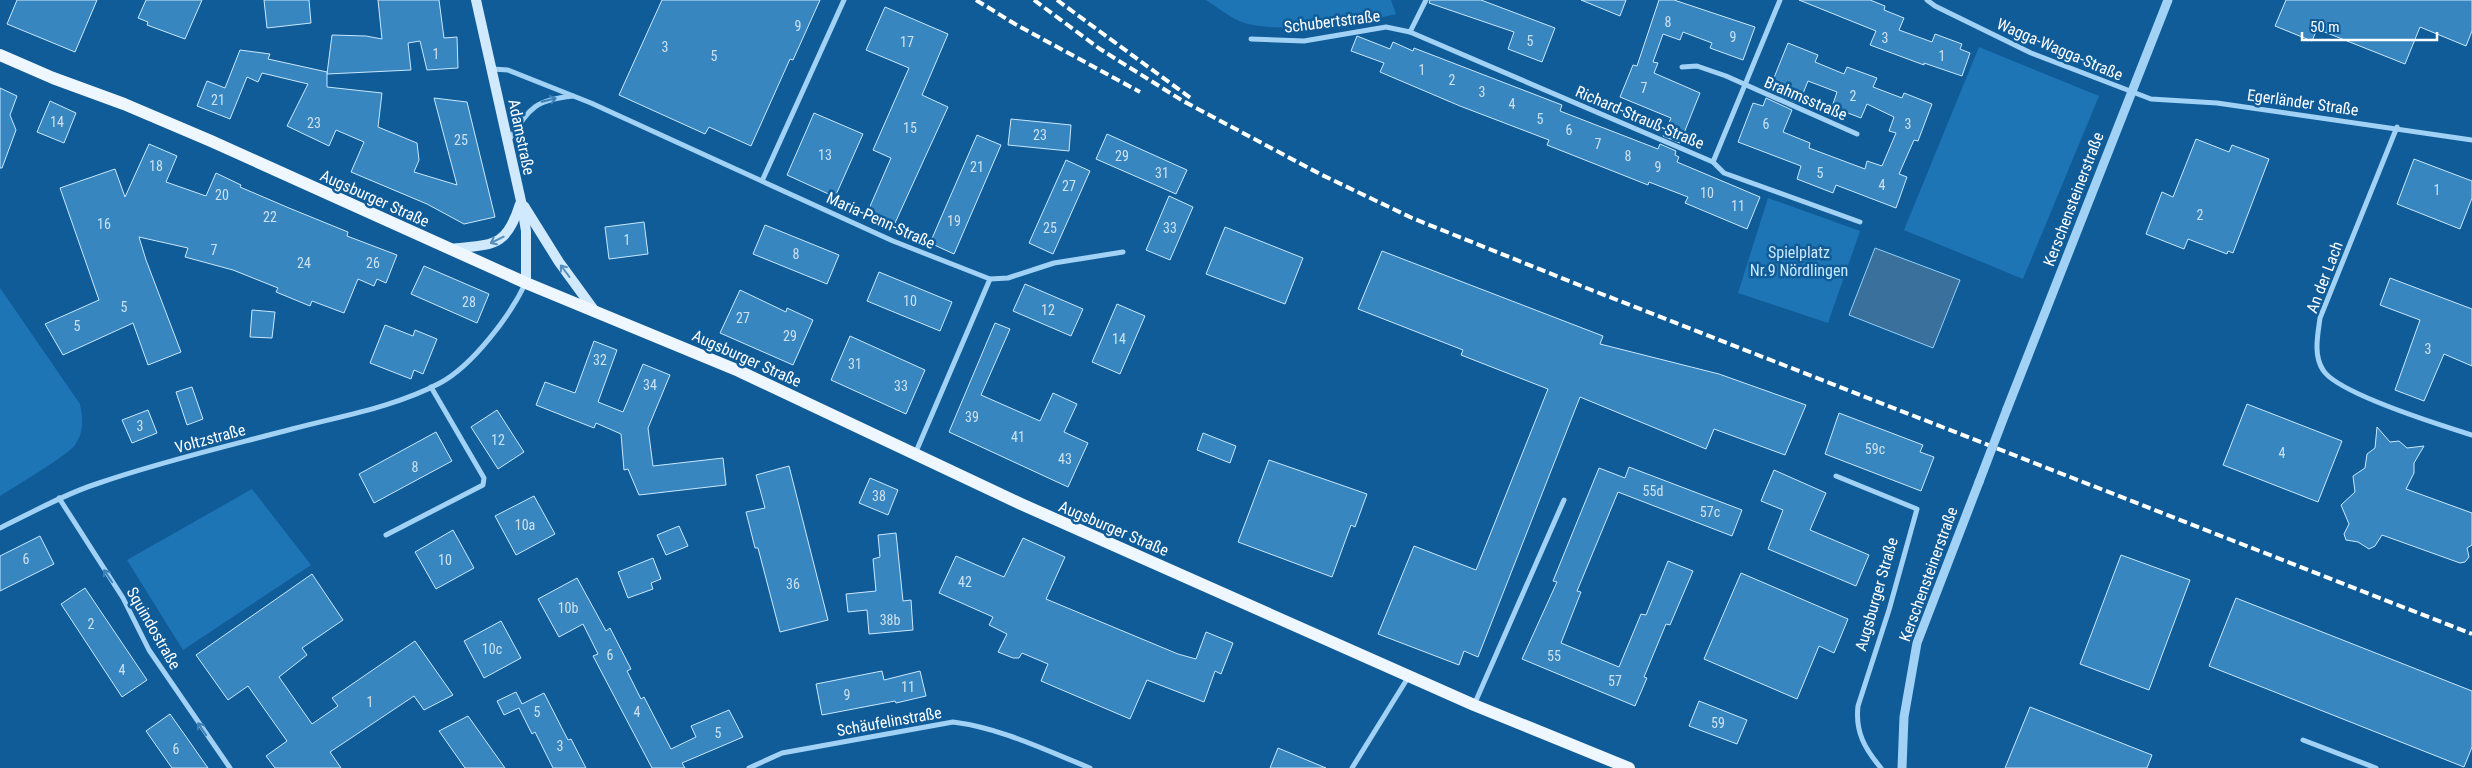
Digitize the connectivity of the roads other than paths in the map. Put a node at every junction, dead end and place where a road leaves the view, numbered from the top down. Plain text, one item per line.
1 (476, 0) edge
2 (844, 0) edge
3 (1426, 0) edge
4 (1780, 0) edge
5 (1927, 0) edge
6 (2168, 0) edge
7 (1410, 32) junction
8 (1251, 39) dead end
9 (0, 55) edge
10 (1682, 67) dead end
11 (492, 69) junction
12 (1745, 86) junction
13 (2131, 92) junction
14 (574, 96) junction
15 (2397, 127) junction
16 (1857, 134) dead end
17 (508, 140) junction
18 (2472, 140) edge
19 (1713, 162) junction
20 (762, 181) junction
21 (521, 201) junction
22 (1860, 222) dead end
23 (450, 249) junction
24 (1123, 252) dead end
25 (990, 279) junction
26 (526, 283) junction
27 (594, 310) junction
28 (431, 387) junction
29 (2472, 435) edge
30 (914, 456) junction
31 (1836, 476) dead end
32 (59, 498) junction
33 (1564, 500) dead end
34 (0, 528) edge
35 (386, 535) dead end
36 (1409, 676) junction
37 (1474, 705) junction
38 (2303, 740) dead end
39 (230, 768) edge
40 (749, 768) edge
41 (1090, 768) edge
42 (1352, 768) edge
43 (1629, 768) edge
44 (1881, 768) edge
45 (1902, 768) edge
46 (2376, 768) edge

1 - 11 main road, Adamstraße
2 - 20 street
3 - 7 street
4 - 12 street, Brahmsstraße
5 - 13 street, Wagga-Wagga-Straße
6 - 13 street, Kerschensteinerstraße
7 - 8 street, Schubertstraße
7 - 19 street, Richard-Strauß-Straße
9 - 23 main road, Augsburger Straße
10 - 12 street, Brahmsstraße
11 - 14 street, Maria-Penn-Straße
11 - 17 main road, Adamstraße
12 - 16 street, Brahmsstraße
12 - 19 street, Brahmsstraße
13 - 15 street, Egerländer Straße
13 - 45 street, Kerschensteinerstraße, bridge
17 -> 14 street
14 - 20 street, Maria-Penn-Straße
15 - 18 street, Egerländer Straße
15 - 29 street, An der Lach
17 - 21 main road, Adamstraße
19 - 22 street, Richard-Strauß-Straße
20 - 25 street, Maria-Penn-Straße
21 -> 23 main road
21 - 26 main road, Adamstraße
27 -> 21 main road
23 - 26 main road, Augsburger Straße
24 - 25 street, Maria-Penn-Straße
25 - 30 street
26 - 27 main road, Augsburger Straße
26 - 28 street, Voltzstraße
27 - 30 main road, Augsburger Straße
28 - 32 street, Voltzstraße
28 - 35 street
30 - 36 main road, Augsburger Straße
31 - 44 street, Augsburger Straße
32 - 34 street, Voltzstraße
39 -> 32 street, Squindostraße
33 - 37 street
36 - 37 main road, Augsburger Straße
36 - 42 street
37 - 43 main road, Augsburger Straße
38 - 46 street
40 - 41 street, Schäufelinstraße

